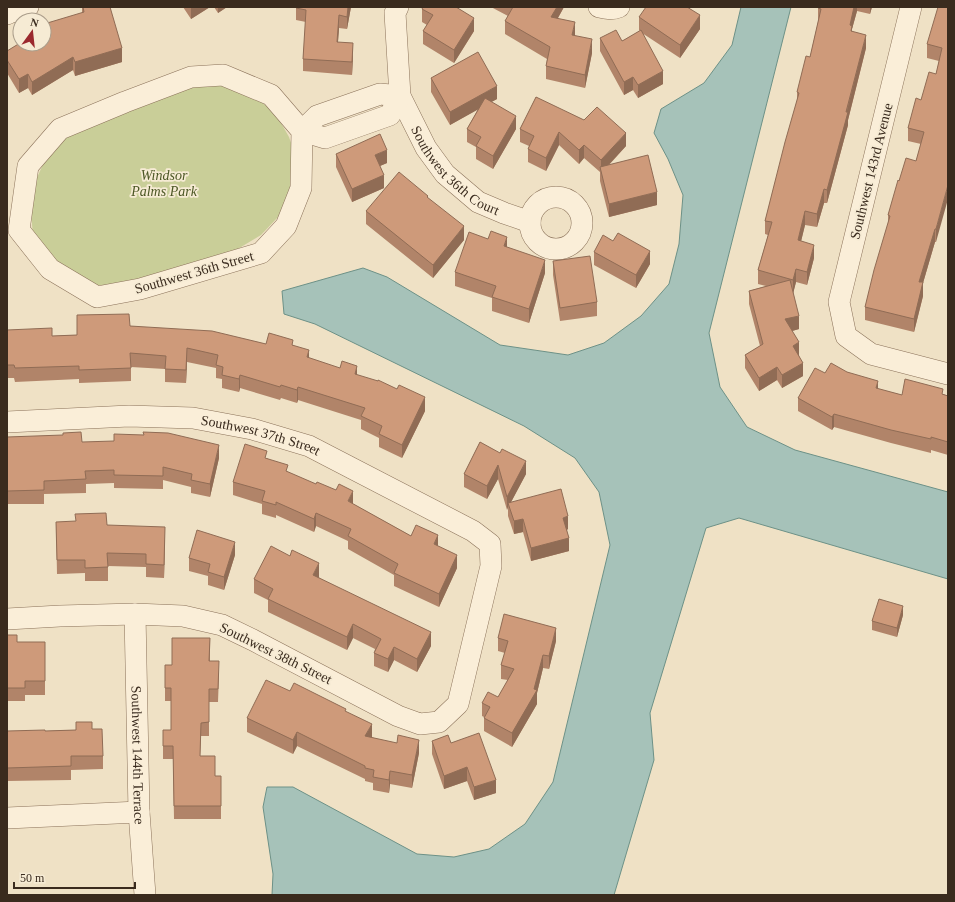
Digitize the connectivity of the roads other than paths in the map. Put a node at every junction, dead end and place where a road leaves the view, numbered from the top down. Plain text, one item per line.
1 (28, 7) edge
2 (398, 7) edge
3 (599, 7) edge
4 (619, 7) edge
5 (911, 7) edge
6 (7, 14) edge
7 (400, 96) junction
8 (302, 131) junction
9 (530, 222) dead end
10 (13, 232) edge
11 (948, 374) edge
12 (7, 422) edge
13 (135, 614) junction
14 (7, 619) edge
15 (439, 722) joint
16 (139, 812) junction
17 (7, 818) edge
18 (145, 895) edge

1 - 6 street
2 - 7 street
3 - 4 street
5 - 11 street, Southwest 143rd Avenue
7 - 8 street
7 - 9 street, Southwest 36th Court
8 - 10 street, Southwest 36th Street
8 - 10 street, Southwest 36th Street
12 - 15 street, Southwest 37th Street
13 - 14 street, Southwest 38th Street
13 - 15 street, Southwest 38th Street
13 - 16 street, Southwest 144th Terrace
16 - 17 street
16 - 18 street, Southwest 144th Terrace

